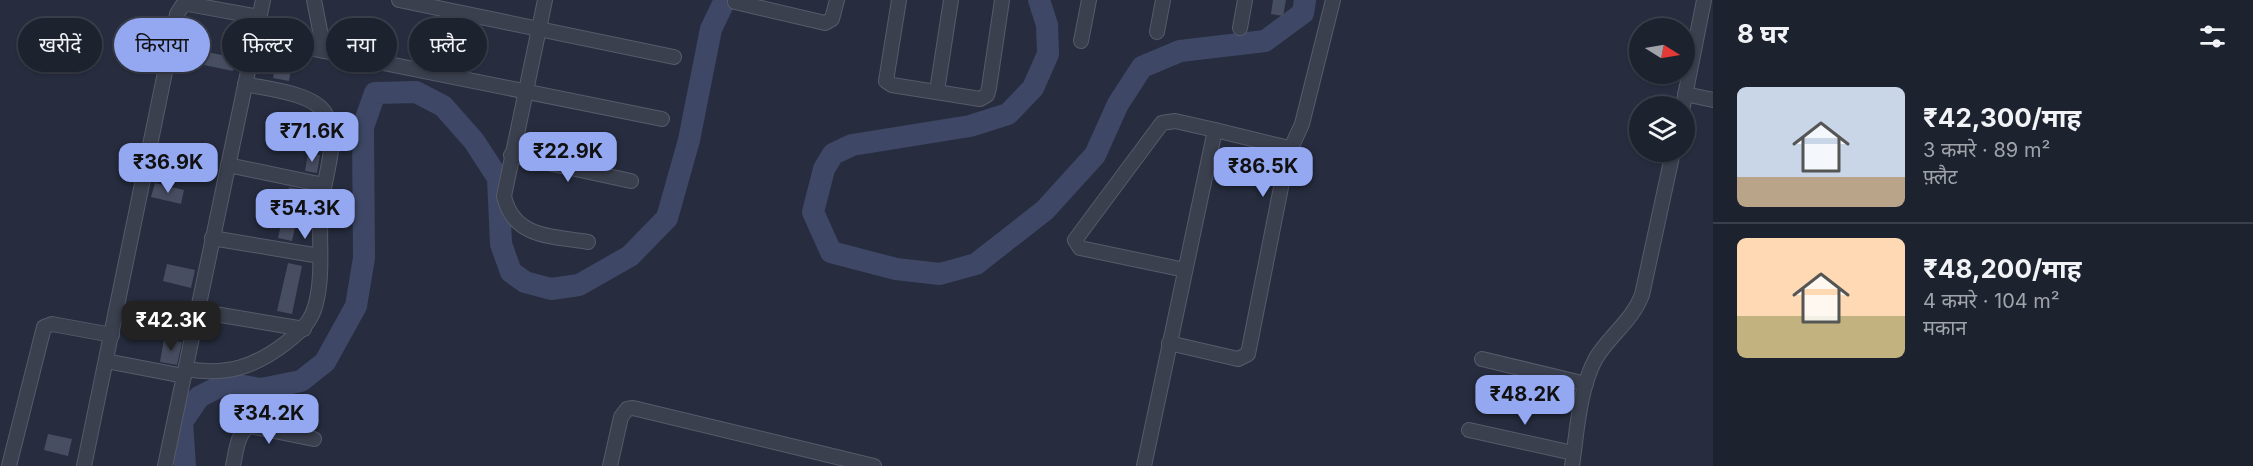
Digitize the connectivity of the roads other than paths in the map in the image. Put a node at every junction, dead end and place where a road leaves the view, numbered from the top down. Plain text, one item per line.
1 (263, 0) edge
2 (314, 0) edge
3 (399, 0) edge
4 (545, 0) edge
5 (837, 0) edge
6 (899, 0) edge
7 (951, 0) edge
8 (1002, 0) edge
9 (1089, 0) edge
10 (1163, 0) edge
11 (1245, 0) edge
12 (1333, 0) edge
13 (1704, 0) edge
14 (735, 2) dead end
15 (259, 17) joint
16 (1707, 20) edge
17 (1240, 28) dead end
18 (539, 29) junction
19 (1157, 32) dead end
20 (1081, 41) dead end
21 (314, 49) edge
22 (324, 51) junction
23 (674, 57) dead end
24 (248, 72) edge
25 (245, 84) junction
26 (937, 91) junction
27 (525, 92) junction
28 (1685, 96) edge
29 (1695, 100) edge
30 (1713, 100) edge
31 (662, 119) dead end
32 (1215, 130) junction
33 (1289, 148) junction
34 (511, 155) junction
35 (1671, 162) edge
36 (228, 165) junction
37 (631, 181) dead end
38 (324, 185) junction
39 (212, 238) junction
40 (588, 242) dead end
41 (320, 256) junction
42 (1185, 270) junction
43 (197, 311) junction
44 (304, 328) junction
45 (112, 335) junction
46 (1169, 343) junction
47 (1482, 359) dead end
48 (106, 361) junction
49 (185, 373) junction
50 (1587, 384) junction
51 (1469, 430) dead end
52 (314, 439) dead end
53 (7, 446) edge
54 (1573, 460) edge
55 (9, 466) edge
56 (84, 466) edge
57 (165, 466) edge
58 (233, 466) edge
59 (610, 466) edge
60 (874, 466) edge
61 (1144, 466) edge

1 - 15 street
2 - 22 street
3 - 18 street
4 - 18 street
5 - 14 street
6 - 26 street
7 - 26 street
8 - 26 street
9 - 20 street
10 - 19 street
11 - 17 street
12 - 33 street
13 - 16 street
15 - 45 street
16 - 28 street
18 - 23 street
18 - 27 street
21 - 22 street
22 - 27 street
24 - 25 street
25 - 36 street
25 - 38 street
27 - 31 street
27 - 34 street
29 - 30 street
32 - 33 street
32 - 42 street
32 - 42 street
33 - 46 street
34 - 37 street
34 - 40 street
35 - 50 street
36 - 38 street
36 - 39 street
38 - 41 street
39 - 41 street
39 - 43 street
41 - 44 street
42 - 46 street
43 - 44 street
43 - 49 street
44 - 49 street
45 - 48 street
45 - 53 street
46 - 61 street
47 - 50 street
48 - 49 street
48 - 56 street
49 - 57 street
50 - 54 street
51 - 54 street
52 - 58 street
53 - 55 street
59 - 60 street

